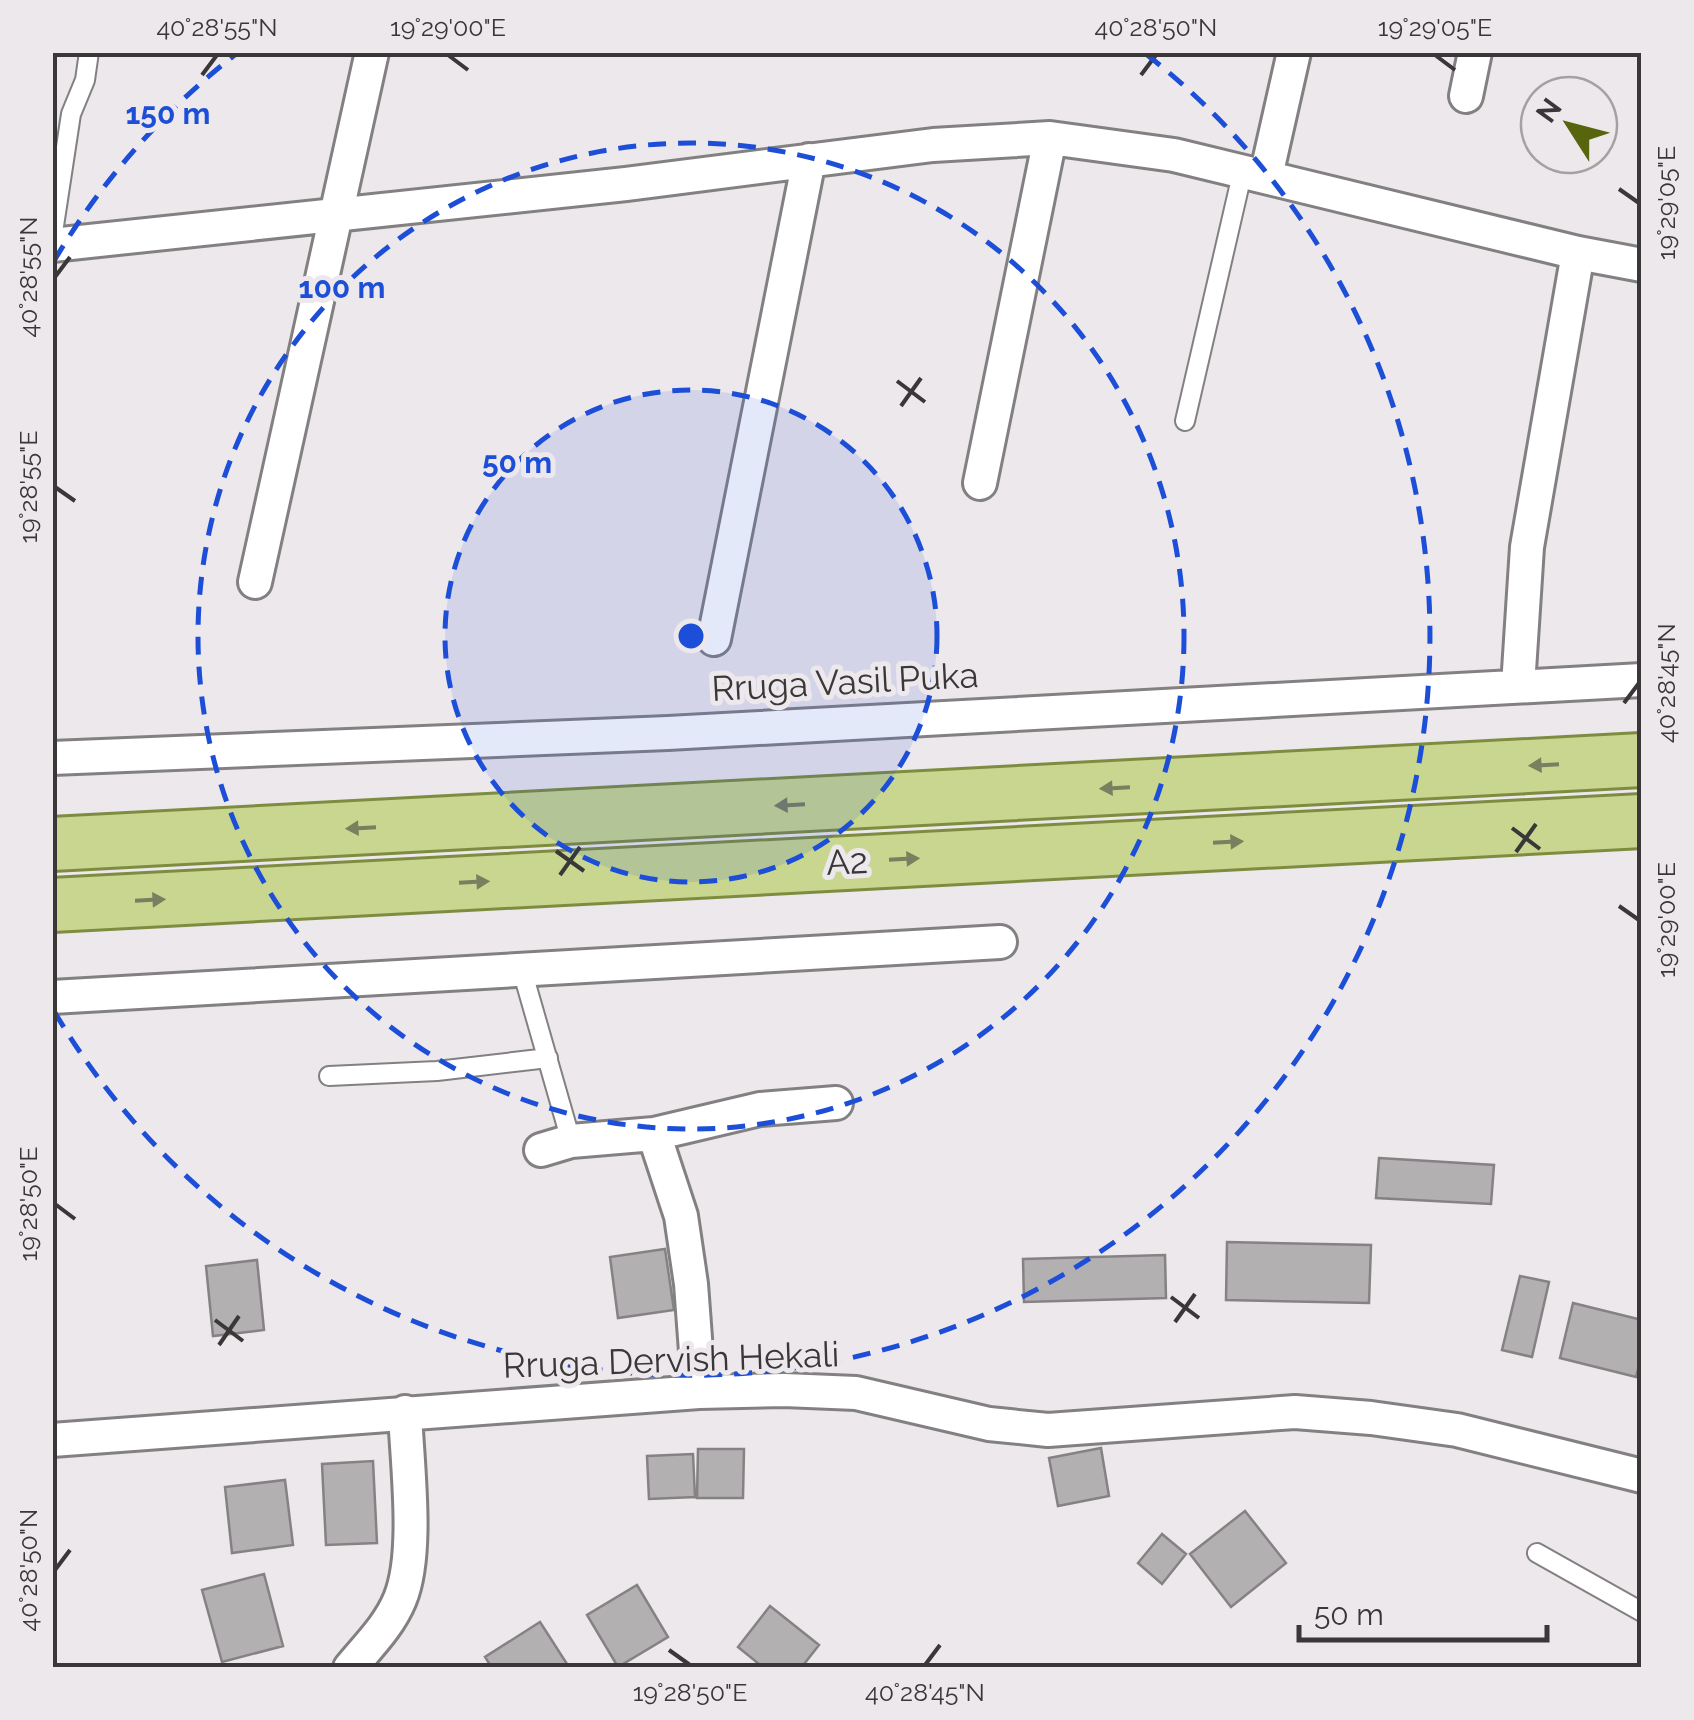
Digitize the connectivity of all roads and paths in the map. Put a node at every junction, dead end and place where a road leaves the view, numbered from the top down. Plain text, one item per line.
1 (89, 52) edge
2 (372, 52) edge
3 (1294, 52) edge
4 (1475, 52) edge
5 (1466, 96) dead end
6 (1050, 138) junction
7 (809, 160) junction
8 (1255, 173) junction
9 (338, 214) junction
10 (52, 242) edge
11 (1578, 253) junction
12 (1642, 265) edge
13 (1185, 421) dead end
14 (980, 483) dead end
15 (255, 582) dead end
16 (714, 639) dead end
17 (1642, 680) edge
18 (1518, 686) junction
19 (52, 758) edge
20 (1642, 760) edge
21 (1642, 821) edge
22 (52, 844) edge
23 (52, 905) edge
24 (1000, 942) dead end
25 (522, 970) junction
26 (52, 997) edge
27 (548, 1058) junction
28 (329, 1076) dead end
29 (836, 1102) dead end
30 (654, 1134) junction
31 (556, 1146) joint
32 (699, 1392) junction
33 (405, 1412) junction
34 (52, 1440) edge
35 (1642, 1476) edge
36 (1536, 1553) dead end
37 (1642, 1612) edge
38 (350, 1668) edge

1 - 10 lane
2 - 9 street
3 - 8 street
4 - 5 street
6 - 7 street
6 - 8 street
6 - 14 street
7 - 9 street
7 - 16 street
8 - 11 street
8 - 13 lane
9 - 10 street
9 - 15 street
11 - 12 street
11 - 18 street
17 - 18 street, Rruga Vasil Puka
18 - 19 street, Rruga Vasil Puka
20 -> 22 main road, A2
23 -> 21 main road, A2
24 - 25 street
25 - 26 street
25 - 27 lane
27 - 28 lane
27 - 31 lane
29 - 30 street
30 - 31 street
30 - 32 street
32 - 33 street, Rruga Dervish Hekali
32 - 35 street, Rruga Dervish Hekali
33 - 34 street, Rruga Dervish Hekali
33 - 38 street
36 - 37 lane

